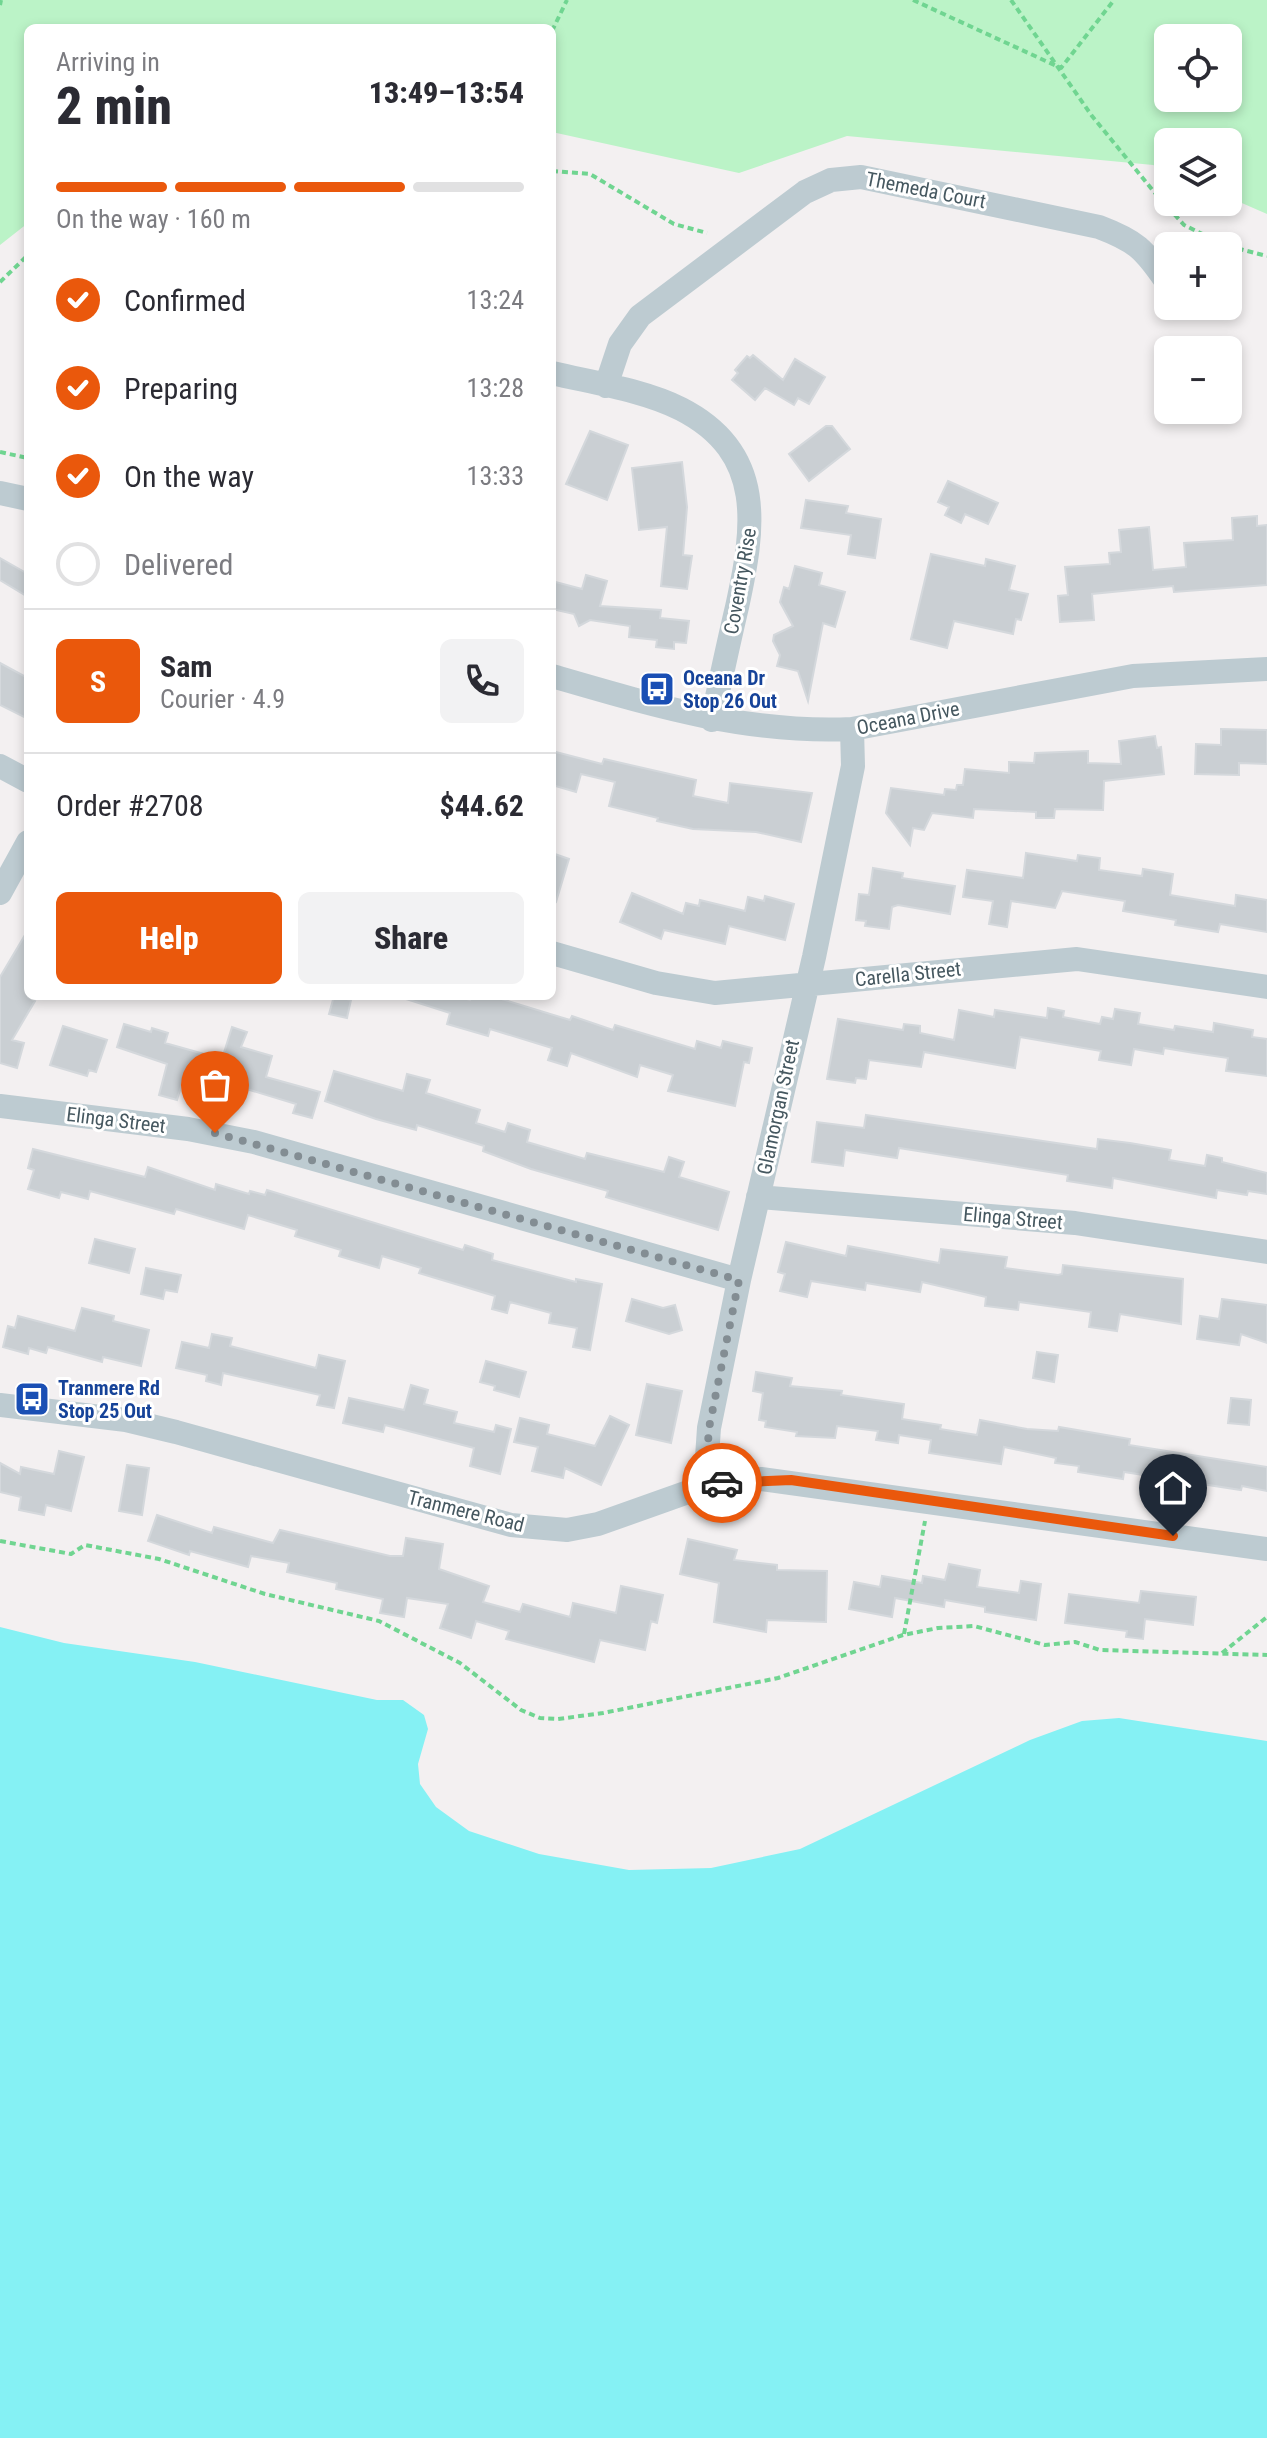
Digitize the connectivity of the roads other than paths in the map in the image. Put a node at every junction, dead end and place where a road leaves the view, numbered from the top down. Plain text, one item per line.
1 (1154, 264) edge
2 (556, 374) edge
3 (606, 386) junction
4 (0, 493) edge
5 (24, 498) edge
6 (1267, 669) edge
7 (556, 677) edge
8 (712, 720) junction
9 (852, 729) junction
10 (0, 766) edge
11 (24, 779) edge
12 (24, 849) edge
13 (0, 893) edge
14 (556, 954) edge
15 (805, 984) junction
16 (1267, 987) edge
17 (0, 1106) edge
18 (758, 1197) junction
19 (1267, 1252) edge
20 (739, 1280) junction
21 (0, 1405) edge
22 (705, 1486) junction
23 (1267, 1549) edge

1 - 3 street, Themeda Court
2 - 3 street, Coventry Rise
3 - 8 street, Coventry Rise
4 - 5 street
6 - 9 street, Oceana Drive
7 - 8 street, Oceana Drive
8 - 9 street, Oceana Drive
9 - 15 street, Glamorgan Street
10 - 11 street
12 - 13 street
14 - 15 street, Carella Street
15 - 16 street, Carella Street
15 - 18 street, Glamorgan Street
17 - 20 street, Elinga Street
18 - 19 street, Elinga Street
18 - 20 street, Glamorgan Street
20 - 22 street, Glamorgan Street
21 - 22 street, Tranmere Road
22 - 23 street, Tranmere Road

